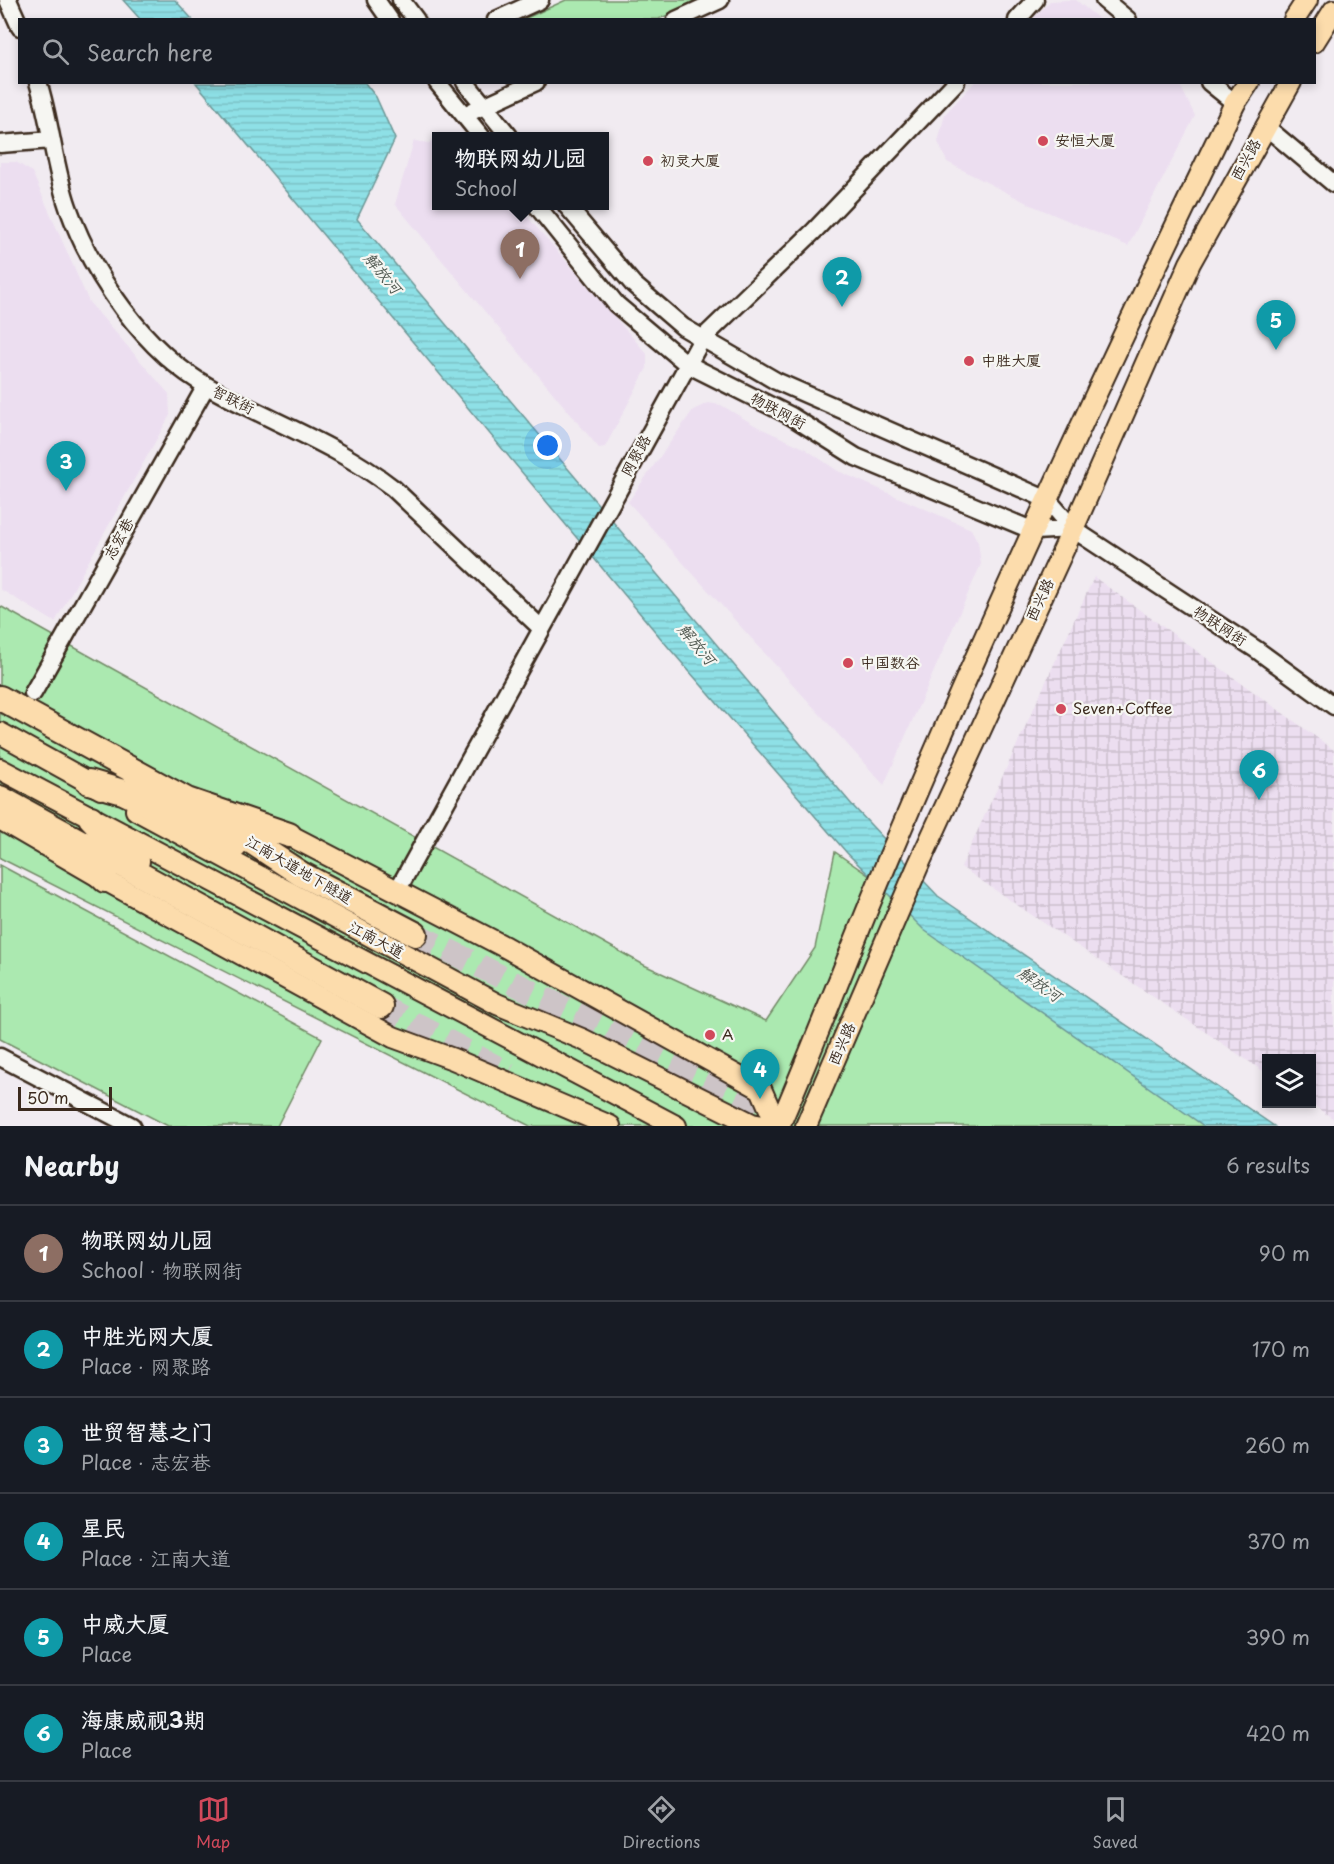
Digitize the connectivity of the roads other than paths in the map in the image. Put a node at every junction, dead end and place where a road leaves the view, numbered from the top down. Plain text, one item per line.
1 (8, 0) edge
2 (376, 0) edge
3 (401, 0) edge
4 (540, 0) edge
5 (720, 0) edge
6 (1035, 0) edge
7 (1104, 0) edge
8 (1307, 0) edge
9 (1334, 10) edge
10 (389, 18) edge
11 (414, 18) edge
12 (500, 18) edge
13 (680, 18) edge
14 (1019, 18) edge
15 (1126, 18) edge
16 (1295, 18) edge
17 (18, 22) edge
18 (1316, 39) edge
19 (39, 84) edge
20 (439, 84) edge
21 (466, 84) edge
22 (532, 84) edge
23 (954, 84) edge
24 (1211, 84) edge
25 (1249, 84) edge
26 (1290, 84) edge
27 (1235, 103) junction
28 (483, 106) junction
29 (464, 115) junction
30 (1265, 126) junction
31 (478, 132) edge
32 (506, 132) edge
33 (52, 140) junction
34 (0, 144) edge
35 (1334, 184) edge
36 (540, 210) edge
37 (570, 210) edge
38 (702, 339) junction
39 (687, 364) junction
40 (206, 386) junction
41 (1048, 500) junction
42 (1073, 529) junction
43 (1034, 531) junction
44 (541, 628) junction
45 (33, 693) dead end
46 (0, 698) edge
47 (1334, 706) edge
48 (0, 733) edge
49 (0, 769) edge
50 (89, 782) junction
51 (0, 798) edge
52 (187, 800) junction
53 (91, 818) junction
54 (0, 819) edge
55 (50, 826) junction
56 (289, 836) joint
57 (301, 874) junction
58 (105, 880) junction
59 (397, 891) junction
60 (415, 934) tunnel mouth
61 (0, 1057) edge
62 (132, 1126) edge
63 (610, 1126) edge
64 (676, 1126) edge
65 (763, 1126) edge
66 (778, 1126) edge
67 (806, 1126) edge

1 - 17 street
2 - 10 street
3 - 11 street
4 - 12 street
5 - 13 street
6 - 14 street
7 - 15 street
8 - 16 main road
9 - 18 main road
19 - 33 street, 智联街
20 - 29 street
21 - 28 street
22 - 28 street
23 - 38 street, 网聚路
24 - 27 street
25 - 27 main road, 西兴路
26 - 30 main road, 西兴路
27 - 41 main road, 西兴路
28 - 29 street
28 - 32 street
29 - 31 street
30 - 35 street
30 - 42 main road, 西兴路
33 - 34 street
33 - 40 street, 智联街
36 - 39 street, 物联网街
37 - 38 street, 物联网街
38 - 39 street, 网聚路
38 - 41 street, 物联网街
39 - 43 street, 物联网街
39 - 44 street, 网聚路
40 - 44 street, 智联街
40 - 45 street, 志宏巷
41 - 42 street, 物联网街
41 - 43 main road, 西兴路
42 - 43 street, 物联网街
42 - 47 street, 物联网街
42 - 67 main road, 西兴路
43 - 66 main road, 西兴路
44 - 59 street, 网聚路
46 - 52 highway
48 - 50 main road, 江南大道
49 - 53 main road, 江南大道
50 - 57 highway
50 - 65 main road, 江南大道
51 - 55 highway
52 - 56 highway
52 - 57 highway, 江南大道地下隧道
53 - 55 highway
53 - 64 main road, 江南大道
54 - 58 main road
55 - 58 highway
56 - 59 main road
57 - 60 highway, 江南大道地下隧道
58 - 63 main road
59 - 66 main road
61 - 62 street

